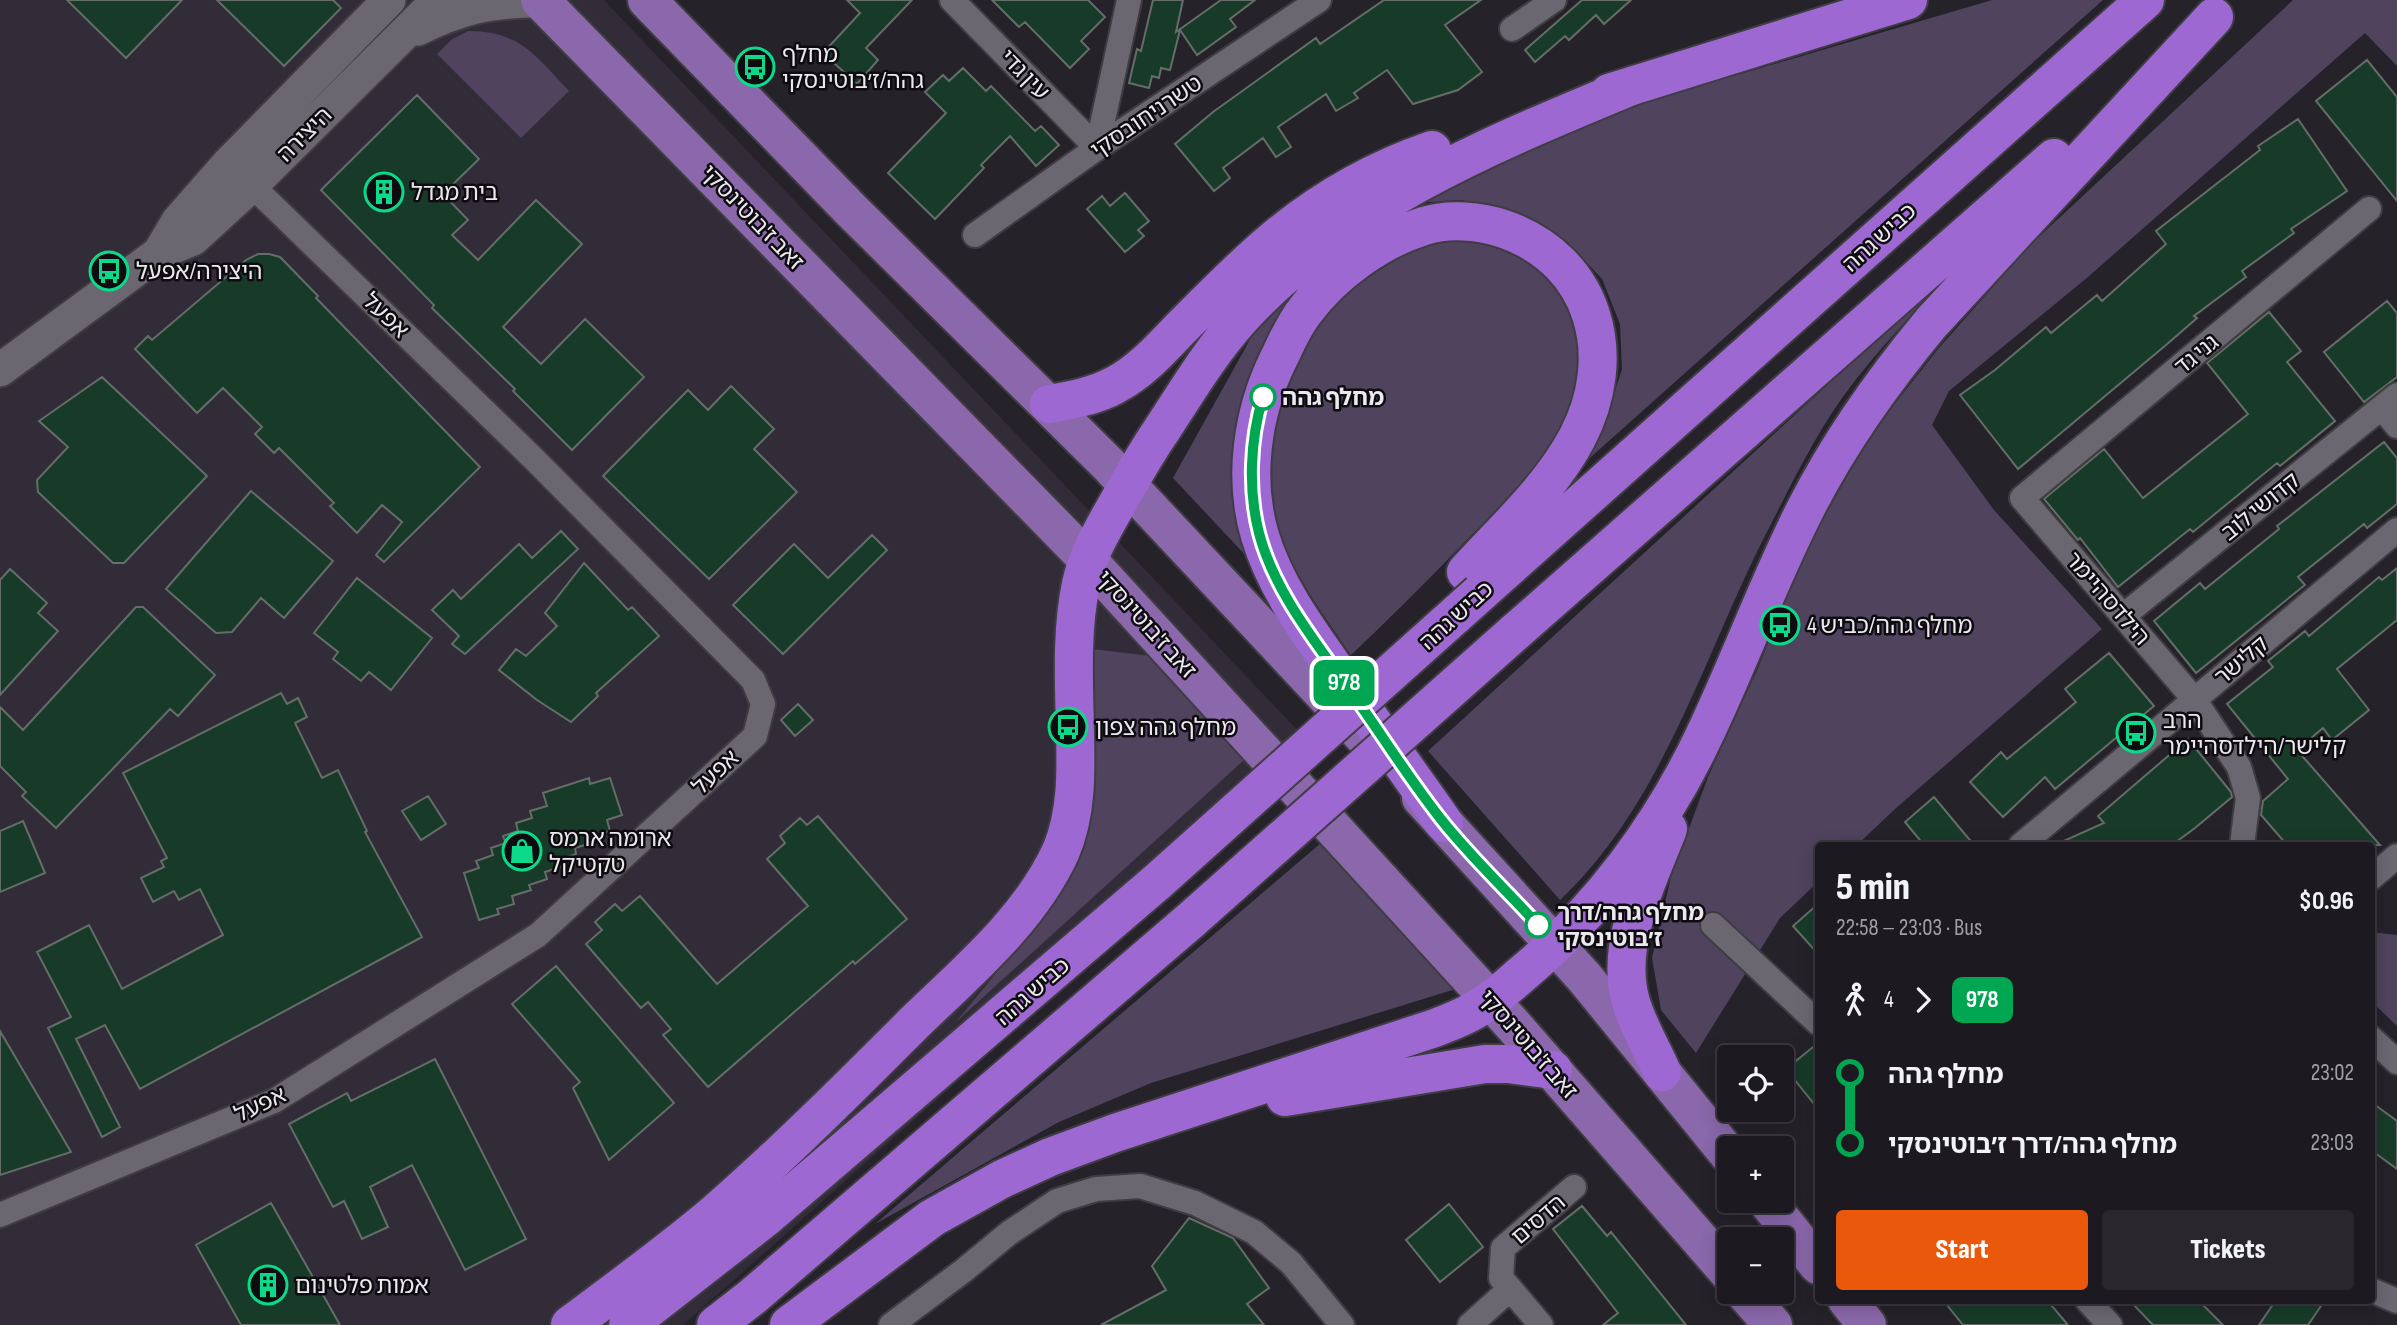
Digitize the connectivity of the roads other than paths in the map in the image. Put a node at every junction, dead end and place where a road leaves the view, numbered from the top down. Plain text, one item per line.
1 (389, 0) edge
2 (438, 0) edge
3 (647, 0) edge
4 (953, 0) edge
5 (1129, 0) edge
6 (1319, 0) edge
7 (1554, 0) edge
8 (1908, 0) edge
9 (2145, 0) edge
10 (540, 1) edge
11 (2223, 8) edge
12 (1512, 29) dead end
13 (400, 37) junction
14 (1634, 85) junction
15 (1097, 148) junction
16 (229, 163) junction
17 (252, 185) junction
18 (2369, 209) dead end
19 (975, 234) dead end
20 (159, 253) junction
21 (0, 370) edge
22 (1049, 404) junction
23 (2392, 410) edge
24 (1128, 484) junction
25 (2022, 498) joint
26 (2397, 530) edge
27 (1087, 559) junction
28 (1473, 582) junction
29 (2123, 616) junction
30 (2194, 699) junction
31 (1703, 738) junction
32 (1444, 823) junction
33 (2025, 842) edge
34 (2242, 842) edge
35 (2397, 856) edge
36 (2375, 875) edge
37 (1713, 925) dead end
38 (1556, 945) junction
39 (1491, 1000) junction
40 (1815, 1021) edge
41 (2375, 1042) edge
42 (2397, 1062) edge
43 (1553, 1070) junction
44 (1662, 1072) junction
45 (1163, 1118) junction
46 (1717, 1140) edge
47 (1574, 1188) dead end
48 (1776, 1213) edge
49 (0, 1215) edge
50 (1717, 1259) edge
51 (1815, 1261) edge
52 (1510, 1289) junction
53 (2375, 1292) edge
54 (2397, 1301) edge
55 (1755, 1304) edge
56 (1850, 1304) edge
57 (2091, 1304) edge
58 (570, 1325) edge
59 (628, 1325) edge
60 (716, 1325) edge
61 (789, 1325) edge
62 (891, 1325) edge
63 (1342, 1325) edge
64 (1470, 1325) edge
65 (1541, 1325) edge
66 (1773, 1325) edge
67 (1867, 1325) edge
68 (2110, 1325) edge

1 - 16 street, היצירה
2 - 13 street, היצירה
3 - 22 main road
4 - 15 street, עין גדי
5 - 15 street
6 - 15 street, טשרניחובסקי
7 - 12 street
8 - 14 highway
9 - 28 highway, כביש גהה
10 - 13 street
10 - 27 main road, זאב ז'בוטינסקי
11 - 31 highway
11 - 60 highway, bridge
13 - 17 street, היצירה
14 - 22 highway
14 - 24 highway
15 - 19 street, טשרניחובסקי
16 - 17 street, אפעל
16 - 20 street, היצירה
17 - 20 street, היצירה
17 - 49 street, אפעל
18 - 25 street, גני גד
20 - 21 street, היצירה
22 - 24 main road
23 - 29 street, קדושי לוב
24 - 27 highway
24 - 32 main road
25 - 29 street, הילדסהיימר
26 - 30 street, קלישר
27 - 39 main road, זאב ז'בוטינסקי
27 - 58 highway
28 - 32 highway
28 - 59 highway, כביש גהה, bridge
29 - 30 street, הילדסהיימר
30 - 33 street, קלישר
30 - 34 street, הילדסהיימר
31 - 38 highway
31 - 44 highway
32 - 38 main road
35 - 36 street
37 - 40 street
38 - 39 highway
38 - 44 main road
39 - 43 main road, זאב ז'בוטינסקי
39 - 45 highway
41 - 42 street
43 - 45 highway
43 - 50 main road, זאב ז'בוטינסקי
44 - 46 main road
45 - 61 highway
47 - 52 street, הדסים
48 - 51 main road
52 - 64 street
52 - 65 street, הדסים
53 - 54 street
55 - 66 main road
56 - 67 main road
57 - 68 street
62 - 63 street

